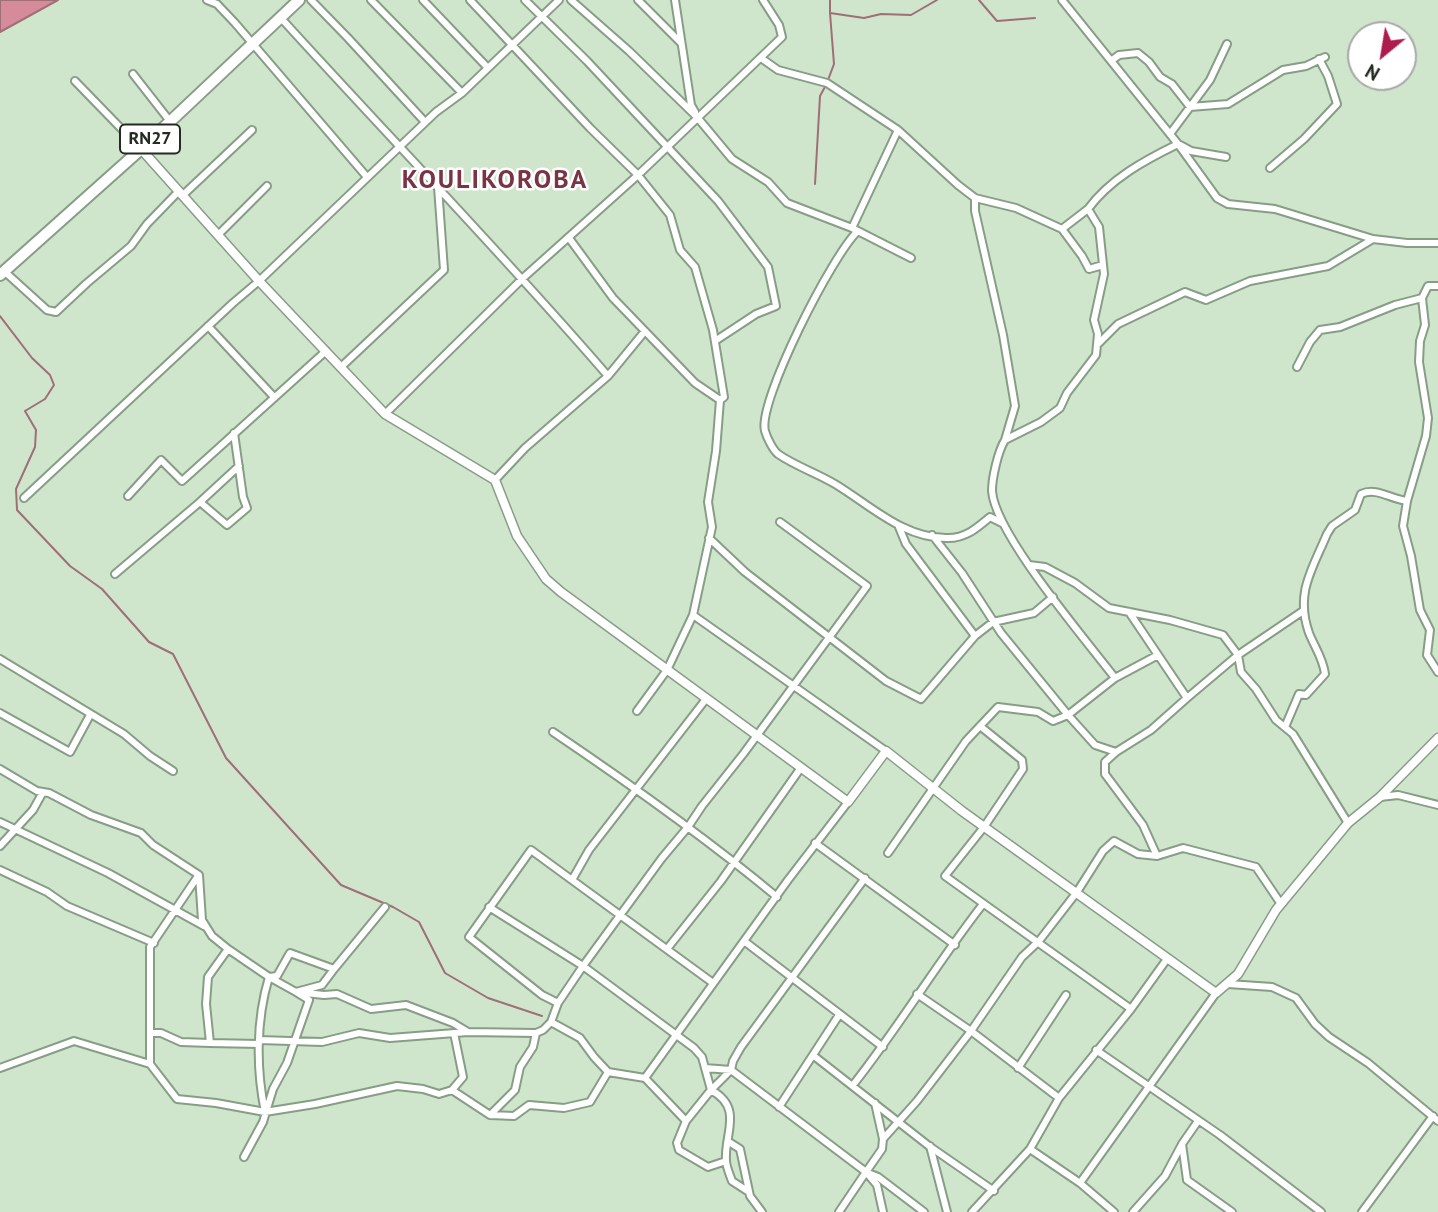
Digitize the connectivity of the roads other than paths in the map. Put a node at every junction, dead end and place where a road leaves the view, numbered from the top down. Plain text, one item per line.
1 (207, 0) edge
2 (299, 0) edge
3 (311, 0) edge
4 (370, 0) edge
5 (423, 0) edge
6 (470, 0) edge
7 (525, 0) edge
8 (559, 0) edge
9 (571, 0) edge
10 (638, 0) edge
11 (675, 0) edge
12 (763, 0) edge
13 (1062, 0) edge
14 (280, 17) junction
15 (541, 17) junction
16 (253, 43) junction
17 (682, 44) junction
18 (1227, 44) dead end
19 (511, 45) junction
20 (761, 58) junction
21 (1111, 61) junction
22 (488, 68) junction
23 (133, 74) dead end
24 (75, 81) dead end
25 (462, 93) junction
26 (1190, 107) junction
27 (697, 117) junction
28 (169, 120) junction
29 (425, 122) junction
30 (252, 130) dead end
31 (898, 130) junction
32 (1170, 134) junction
33 (1178, 144) junction
34 (667, 147) junction
35 (398, 148) junction
36 (141, 149) junction
37 (1226, 157) dead end
38 (1270, 168) dead end
39 (638, 175) junction
40 (367, 177) junction
41 (267, 186) dead end
42 (438, 187) junction
43 (181, 193) junction
44 (975, 198) junction
45 (1088, 209) junction
46 (1062, 229) junction
47 (855, 230) junction
48 (219, 234) junction
49 (569, 238) junction
50 (1373, 239) junction
51 (1438, 243) edge
52 (911, 258) dead end
53 (1103, 265) junction
54 (2, 273) edge
55 (523, 278) junction
56 (259, 281) junction
57 (1438, 286) edge
58 (1422, 298) junction
59 (208, 326) junction
60 (645, 331) junction
61 (715, 341) junction
62 (1097, 345) junction
63 (326, 351) junction
64 (341, 367) junction
65 (1297, 367) dead end
66 (608, 376) junction
67 (274, 397) junction
68 (720, 400) junction
69 (385, 414) junction
70 (234, 433) junction
71 (1005, 440) junction
72 (239, 466) junction
73 (495, 480) junction
74 (128, 496) dead end
75 (24, 498) dead end
76 (1407, 501) junction
77 (200, 502) junction
78 (780, 523) dead end
79 (1002, 523) junction
80 (899, 527) junction
81 (932, 535) junction
82 (709, 538) junction
83 (1029, 565) junction
84 (115, 574) dead end
85 (1053, 597) junction
86 (1303, 611) junction
87 (1129, 612) junction
88 (693, 614) junction
89 (993, 622) junction
90 (975, 636) junction
91 (830, 637) junction
92 (1238, 654) junction
93 (1158, 655) junction
94 (0, 659) edge
95 (667, 670) junction
96 (1438, 672) edge
97 (1115, 678) junction
98 (795, 685) junction
99 (1187, 698) junction
100 (706, 699) junction
101 (638, 711) dead end
102 (0, 713) edge
103 (90, 715) junction
104 (1068, 715) junction
105 (980, 726) junction
106 (1285, 727) junction
107 (553, 732) dead end
108 (756, 736) junction
109 (1438, 738) edge
110 (886, 751) junction
111 (1116, 752) junction
112 (0, 769) edge
113 (800, 769) junction
114 (173, 771) dead end
115 (637, 789) junction
116 (934, 789) junction
117 (43, 792) junction
118 (1380, 796) junction
119 (848, 802) junction
120 (1438, 805) edge
121 (0, 822) edge
122 (1348, 823) junction
123 (688, 827) junction
124 (984, 827) junction
125 (16, 830) junction
126 (816, 843) junction
127 (0, 846) edge
128 (887, 853) dead end
129 (1157, 856) junction
130 (734, 862) junction
131 (0, 870) edge
132 (199, 875) junction
133 (865, 878) junction
134 (572, 880) junction
135 (1077, 892) junction
136 (777, 897) junction
137 (984, 904) junction
138 (1281, 904) junction
139 (385, 907) dead end
140 (489, 907) junction
141 (174, 909) junction
142 (622, 915) junction
143 (208, 929) junction
144 (744, 941) junction
145 (1039, 941) junction
146 (154, 943) junction
147 (955, 945) junction
148 (228, 949) junction
149 (667, 949) junction
150 (1167, 959) junction
151 (583, 966) junction
152 (334, 969) junction
153 (269, 977) junction
154 (794, 978) junction
155 (713, 983) junction
156 (1228, 985) junction
157 (296, 992) junction
158 (1216, 993) junction
159 (917, 994) junction
160 (1066, 995) dead end
161 (558, 1003) junction
162 (1131, 1009) junction
163 (839, 1015) junction
164 (551, 1022) junction
165 (971, 1031) junction
166 (468, 1032) junction
167 (150, 1033) junction
168 (454, 1033) junction
169 (536, 1033) junction
170 (676, 1033) junction
171 (296, 1040) junction
172 (259, 1042) junction
173 (210, 1043) junction
174 (884, 1047) junction
175 (1096, 1050) junction
176 (814, 1056) junction
177 (150, 1064) junction
178 (0, 1068) edge
179 (705, 1068) junction
180 (1018, 1068) junction
181 (731, 1070) junction
182 (608, 1072) junction
183 (645, 1078) junction
184 (853, 1085) junction
185 (1150, 1086) junction
186 (452, 1090) junction
187 (711, 1090) junction
188 (1059, 1098) junction
189 (875, 1102) junction
190 (779, 1107) junction
191 (265, 1112) junction
192 (490, 1115) junction
193 (1435, 1119) edge
194 (686, 1121) junction
195 (901, 1121) junction
196 (1198, 1121) junction
197 (883, 1139) junction
198 (729, 1142) junction
199 (1182, 1144) junction
200 (929, 1146) junction
201 (1030, 1149) junction
202 (244, 1157) dead end
203 (726, 1161) junction
204 (866, 1172) junction
205 (1080, 1183) junction
206 (994, 1191) junction
207 (749, 1192) junction
208 (762, 1212) edge
209 (839, 1212) edge
210 (883, 1212) edge
211 (924, 1212) edge
212 (947, 1212) edge
213 (972, 1212) edge
214 (1114, 1212) edge
215 (1133, 1212) edge
216 (1232, 1212) edge
217 (1321, 1212) edge
218 (1362, 1212) edge

1 - 16 street
2 - 14 main road, RN27
3 - 29 street
4 - 25 street
5 - 22 street
6 - 19 street
7 - 15 street
8 - 15 street
9 - 27 street
10 - 17 street
11 - 17 street
12 - 20 street
13 - 21 street
14 - 16 main road, RN27
14 - 35 street
15 - 19 street
15 - 34 street
16 - 28 main road, RN27
16 - 40 street
17 - 27 street
18 - 26 street
19 - 22 street
19 - 39 street
20 - 27 street
20 - 31 street
21 - 26 street
21 - 32 street
22 - 25 street
23 - 28 street
24 - 36 street
25 - 29 street
26 - 32 street
26 - 38 street
27 - 34 street
27 - 47 street
28 - 36 main road, RN27
29 - 35 street
30 - 43 street
31 - 44 street
31 - 47 street
32 - 33 street
33 - 37 street
33 - 45 street
33 - 50 street
34 - 39 street
34 - 61 street
35 - 40 street
35 - 42 street
36 - 43 street
36 - 54 main road, RN27
39 - 49 street
39 - 61 street
40 - 56 street
41 - 48 street
42 - 55 street
42 - 64 street
43 - 48 street
43 - 54 street
44 - 46 street
44 - 71 street
45 - 46 street
45 - 53 street
46 - 53 street
47 - 52 street
47 - 80 street
48 - 56 street
49 - 55 street
49 - 60 street
50 - 51 street
50 - 62 street
53 - 62 street
55 - 66 street
55 - 69 street
56 - 59 street
56 - 63 street
57 - 58 street
58 - 65 street
58 - 76 street
59 - 67 street
59 - 75 street
60 - 66 street
60 - 68 street
61 - 68 street
62 - 71 street
63 - 64 street
63 - 67 street
64 - 69 street
66 - 73 street
67 - 70 street
68 - 82 street
69 - 73 street
70 - 72 street
70 - 74 street
71 - 79 street
72 - 77 street
72 - 77 street
73 - 95 street
76 - 86 street
76 - 96 street
77 - 84 street
78 - 91 street
79 - 81 street
79 - 83 street
80 - 81 street
80 - 90 street
81 - 89 street
82 - 88 street
82 - 91 street
83 - 85 street
83 - 87 street
85 - 89 street
85 - 97 street
86 - 92 street
86 - 106 street
87 - 92 street
87 - 93 street
88 - 95 street
88 - 98 street
89 - 90 street
89 - 104 street
90 - 91 street
91 - 98 street
92 - 99 street
92 - 106 street
93 - 97 street
93 - 99 street
94 - 103 street
95 - 100 street
95 - 101 street
97 - 104 street
98 - 108 street
98 - 110 street
99 - 111 street
100 - 108 street
100 - 115 street
102 - 103 street
103 - 114 street
104 - 105 street
104 - 111 street
105 - 116 street
105 - 124 street
106 - 122 street
107 - 115 street
108 - 113 street
108 - 123 street
109 - 118 street
110 - 116 street
110 - 119 street
111 - 129 street
112 - 117 street
113 - 119 street
113 - 130 street
115 - 123 street
115 - 134 street
116 - 124 street
116 - 128 street
117 - 125 street
117 - 132 street
118 - 120 street
118 - 122 street
119 - 126 street
121 - 125 street
122 - 138 street
123 - 130 street
123 - 142 street
124 - 135 street
124 - 137 street
125 - 127 street
125 - 141 street
126 - 133 street
126 - 136 street
129 - 135 street
129 - 138 street
130 - 136 street
130 - 149 street
131 - 146 street
132 - 141 street
132 - 143 street
133 - 147 street
133 - 154 street
134 - 140 street
134 - 142 street
135 - 145 street
135 - 150 street
136 - 144 street
137 - 145 street
137 - 147 street
138 - 156 street
139 - 152 street
140 - 151 street
140 - 161 street
141 - 143 street
141 - 146 street
142 - 149 street
142 - 151 street
143 - 148 street
144 - 154 street
144 - 155 street
145 - 162 street
145 - 165 street
146 - 167 street
147 - 159 street
148 - 153 street
148 - 173 street
149 - 155 street
150 - 158 street
150 - 162 street
151 - 161 street
151 - 170 street
152 - 153 street
152 - 157 street
153 - 157 street
153 - 172 street
154 - 163 street
154 - 181 street
155 - 170 street
156 - 158 street
156 - 193 street
157 - 166 street
157 - 171 street
158 - 185 street
159 - 165 street
159 - 174 street
160 - 180 street
161 - 164 street
162 - 175 street
163 - 174 street
163 - 176 street
164 - 169 street
164 - 182 street
165 - 180 street
165 - 195 street
166 - 168 street
166 - 169 street
167 - 173 street
167 - 177 street
168 - 171 street
168 - 186 street
169 - 192 street
170 - 179 street
170 - 183 street
171 - 172 street
171 - 191 street
172 - 173 street
172 - 191 street
174 - 184 street
175 - 185 street
175 - 188 street
176 - 184 street
176 - 190 street
177 - 178 street
177 - 191 street
179 - 181 street
179 - 187 street
180 - 188 street
181 - 187 street
181 - 190 street
182 - 183 street
182 - 192 street
183 - 194 street
184 - 189 street
185 - 196 street
185 - 205 street
186 - 191 street
186 - 192 street
187 - 194 street
187 - 198 street
188 - 201 street
189 - 195 street
189 - 197 street
190 - 204 street
191 - 202 street
193 - 218 street
194 - 203 street
195 - 197 street
195 - 200 street
196 - 199 street
196 - 217 street
197 - 204 street
198 - 203 street
198 - 207 street
199 - 215 street
199 - 216 street
200 - 206 street
200 - 212 street
201 - 205 street
201 - 206 street
203 - 207 street
204 - 209 street
204 - 210 street
204 - 211 street
205 - 214 street
206 - 213 street
207 - 208 street

